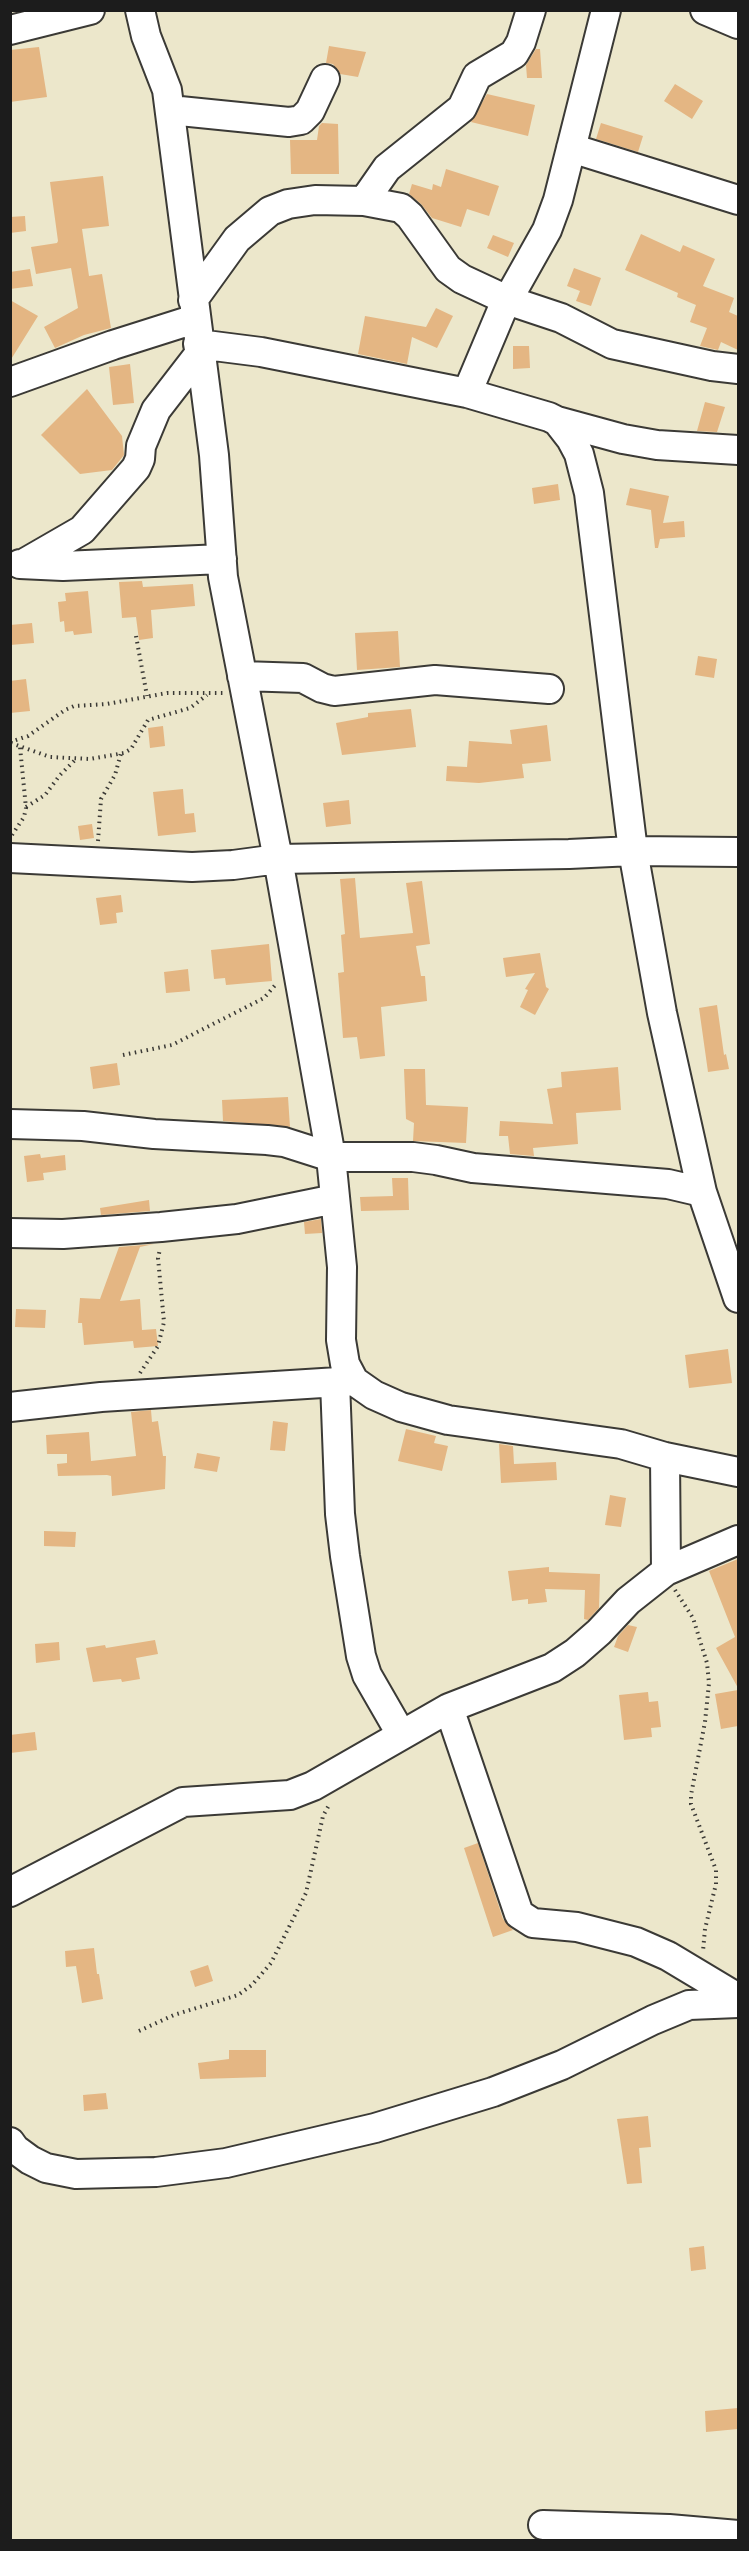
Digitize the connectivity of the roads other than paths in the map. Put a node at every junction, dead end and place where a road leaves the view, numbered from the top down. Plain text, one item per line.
1 (90, 10) edge
2 (140, 10) edge
3 (531, 10) edge
4 (606, 10) edge
5 (705, 10) edge
6 (738, 24) edge
7 (10, 30) edge
8 (325, 79) dead end
9 (170, 110) junction
10 (572, 148) junction
11 (738, 200) edge
12 (364, 201) junction
13 (507, 300) junction
14 (197, 329) junction
15 (738, 369) edge
16 (10, 382) edge
17 (467, 393) junction
18 (557, 421) junction
19 (738, 450) edge
20 (222, 559) junction
21 (17, 564) edge
22 (243, 683) junction
23 (549, 689) dead end
24 (633, 851) junction
25 (738, 852) edge
26 (10, 858) edge
27 (278, 859) junction
28 (10, 1124) edge
29 (331, 1157) junction
30 (702, 1192) junction
31 (335, 1199) junction
32 (715, 1232) junction
33 (10, 1233) edge
34 (738, 1247) edge
35 (738, 1298) edge
36 (345, 1382) junction
37 (10, 1407) edge
38 (665, 1457) junction
39 (738, 1473) edge
40 (738, 1540) edge
41 (666, 1571) junction
42 (449, 1708) junction
43 (401, 1734) junction
44 (10, 1892) edge
45 (738, 1998) edge
46 (738, 2003) edge
47 (10, 2142) edge
48 (543, 2525) dead end
49 (738, 2535) edge

1 - 7 street
2 - 9 street
3 - 12 street
4 - 10 street
5 - 6 street
8 - 9 street
9 - 14 street
10 - 11 street
10 - 13 street
12 - 13 street
12 - 14 street
13 - 15 street
13 - 17 street
14 - 16 street
14 - 17 street
14 - 20 street
14 - 21 street
17 - 18 street
18 - 19 street
18 - 24 street
20 - 21 street
20 - 22 street
22 - 23 street
22 - 27 street
24 - 25 street
24 - 27 street
24 - 30 street
26 - 27 street
27 - 29 street
28 - 29 street
29 - 30 street
29 - 31 street
30 - 32 street
31 - 33 street
31 - 36 street
32 - 34 street
32 - 35 street
36 - 37 street
36 - 38 street
36 - 43 street
38 - 39 street
38 - 41 street
40 - 41 street
41 - 42 street
42 - 43 street
42 - 45 street
43 - 44 street
46 - 47 street
48 - 49 street

